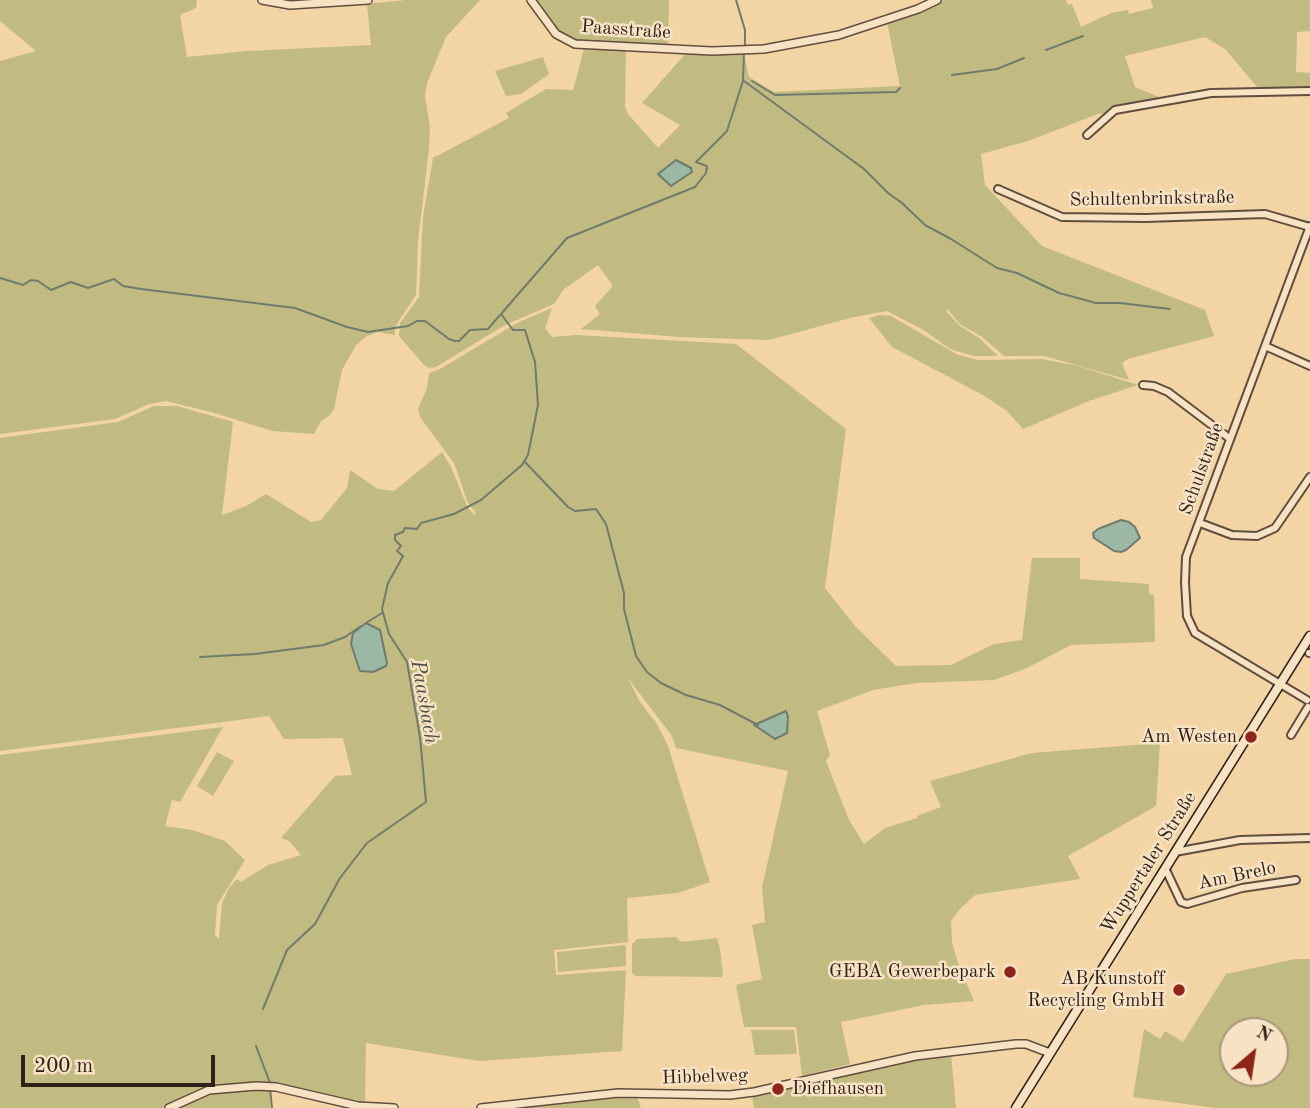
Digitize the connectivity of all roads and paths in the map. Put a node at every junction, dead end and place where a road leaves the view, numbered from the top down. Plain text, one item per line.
1 (262, 0) edge
2 (368, 0) edge
3 (531, 0) edge
4 (937, 0) edge
5 (1310, 91) edge
6 (1087, 135) dead end
7 (998, 189) dead end
8 (1310, 226) edge
9 (1265, 346) junction
10 (1310, 366) edge
11 (1143, 385) dead end
12 (1229, 438) junction
13 (1310, 477) edge
14 (1200, 523) junction
15 (1310, 636) edge
16 (1280, 684) junction
17 (1309, 702) edge
18 (1291, 735) dead end
19 (1310, 838) edge
20 (1175, 852) junction
21 (1165, 868) junction
22 (1296, 880) dead end
23 (1050, 1053) junction
24 (169, 1108) edge
25 (394, 1108) edge
26 (481, 1108) edge
27 (1016, 1108) edge

1 - 2 street
3 - 4 street, Paasstraße
5 - 6 street
7 - 8 street, Schultenbrinkstraße
8 - 9 street, Schulstraße
9 - 10 street
9 - 12 street, Schulstraße
11 - 12 street
12 - 14 street, Schulstraße
13 - 14 street
14 - 16 street, Schulstraße
15 - 16 main road, Wuppertaler Straße
16 - 17 street
16 - 20 main road, Wuppertaler Straße
17 - 18 street
19 - 20 street
20 - 21 main road, Wuppertaler Straße
21 - 22 street, Am Brelo
21 - 23 main road, Wuppertaler Straße
23 - 26 street, Hibbelweg
23 - 27 main road, Wuppertaler Straße
24 - 25 street

